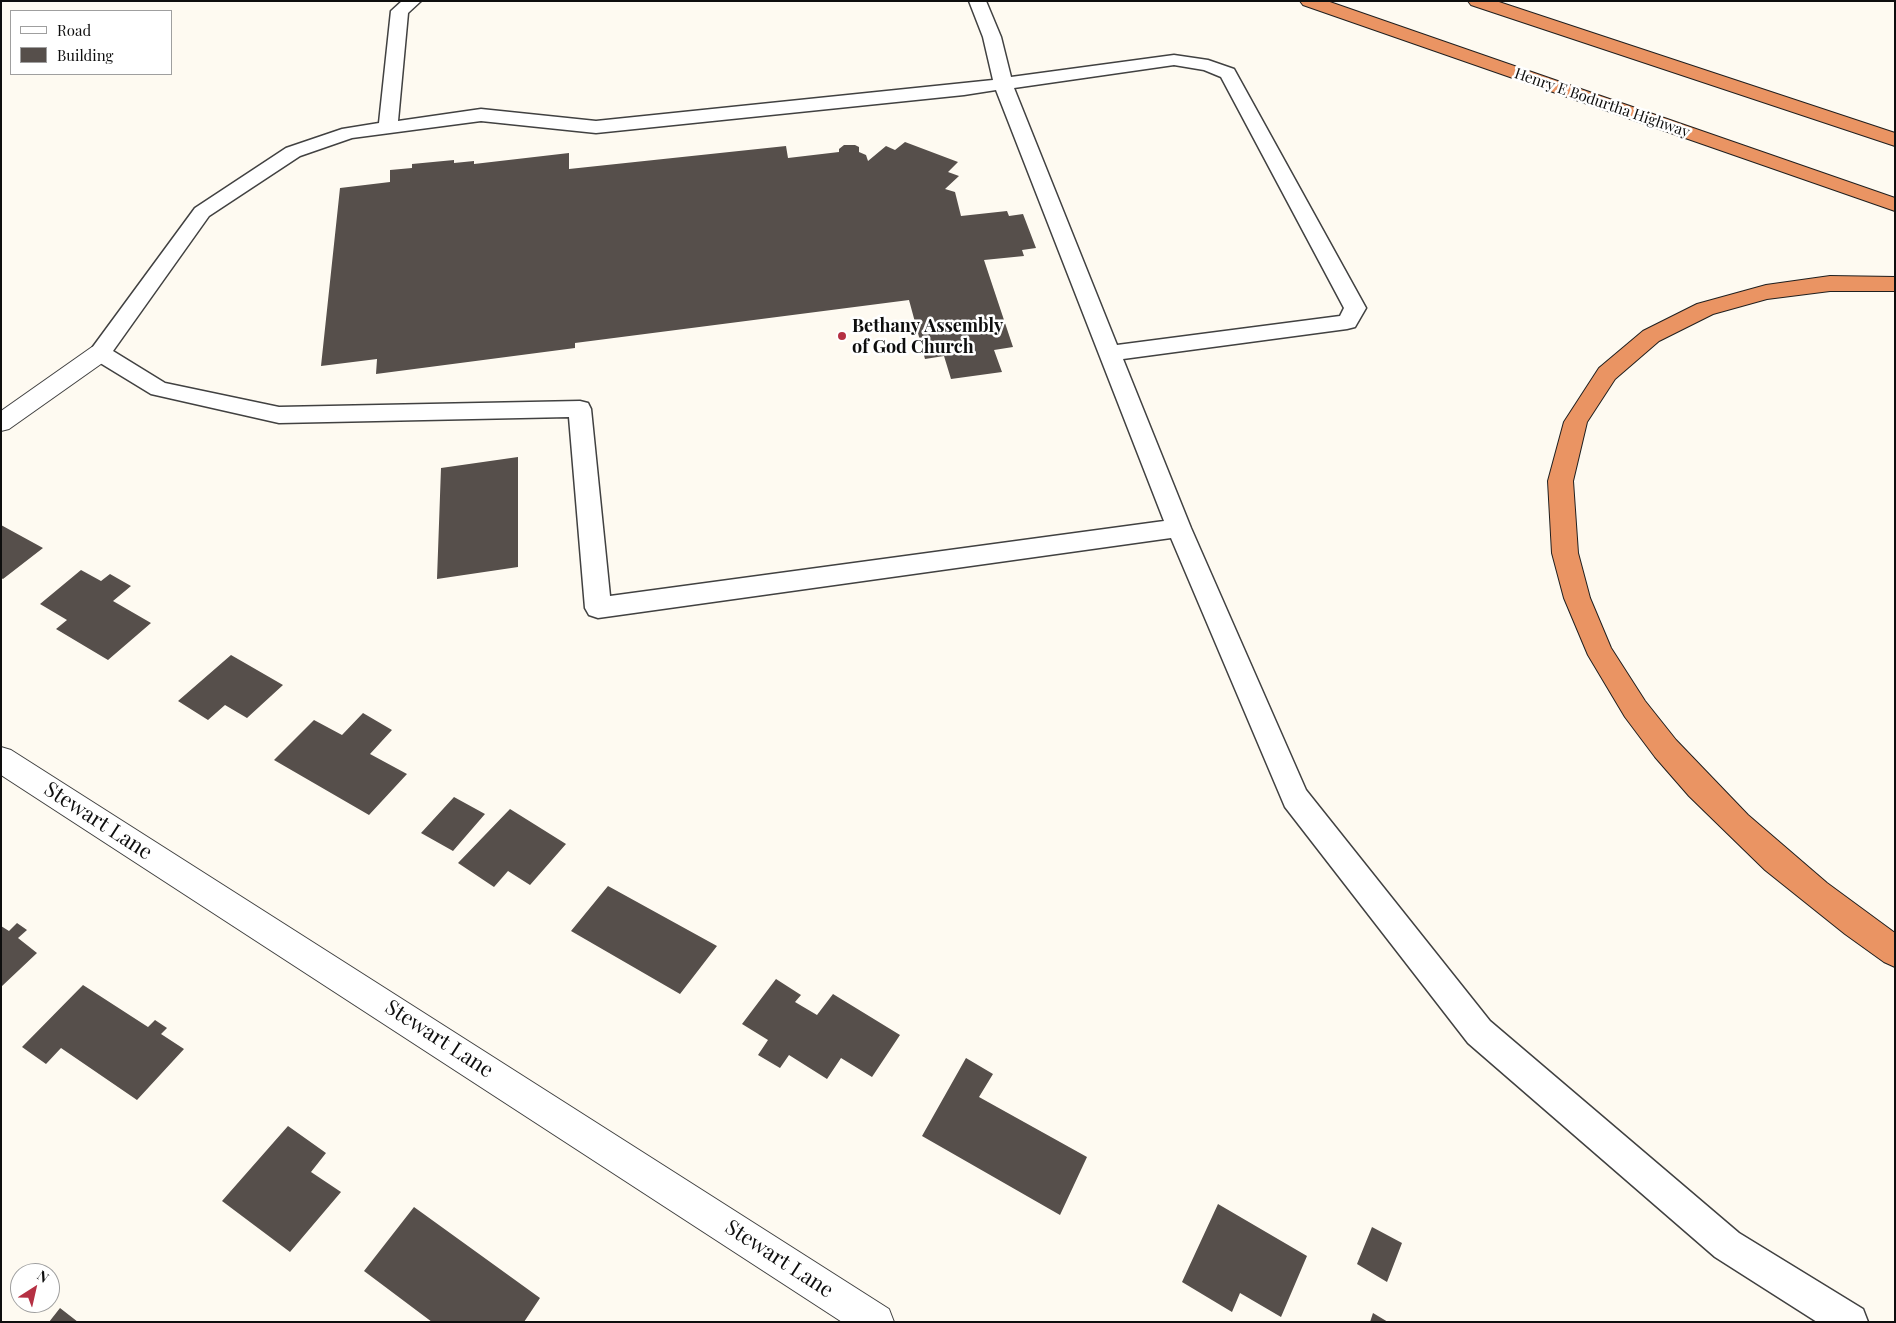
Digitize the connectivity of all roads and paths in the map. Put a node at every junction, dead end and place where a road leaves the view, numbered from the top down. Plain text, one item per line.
1 (413, 1) edge
2 (977, 1) edge
3 (1309, 1) edge
4 (1477, 1) edge
5 (1003, 84) junction
6 (388, 128) junction
7 (1895, 140) edge
8 (1895, 205) edge
9 (1895, 284) edge
10 (100, 353) junction
11 (1110, 353) junction
12 (1, 423) edge
13 (1179, 528) junction
14 (1, 759) edge
15 (1895, 952) edge
16 (876, 1322) edge
17 (1850, 1322) edge

1 - 6 lane
2 - 5 lane
3 - 8 highway, Henry E Bodurtha Highway
4 - 7 highway
5 - 6 lane
5 - 11 lane
5 - 11 lane
6 - 10 lane
9 - 15 highway
10 - 12 street
10 - 13 lane
11 - 13 lane
13 - 17 lane
14 - 16 street, Stewart Lane

